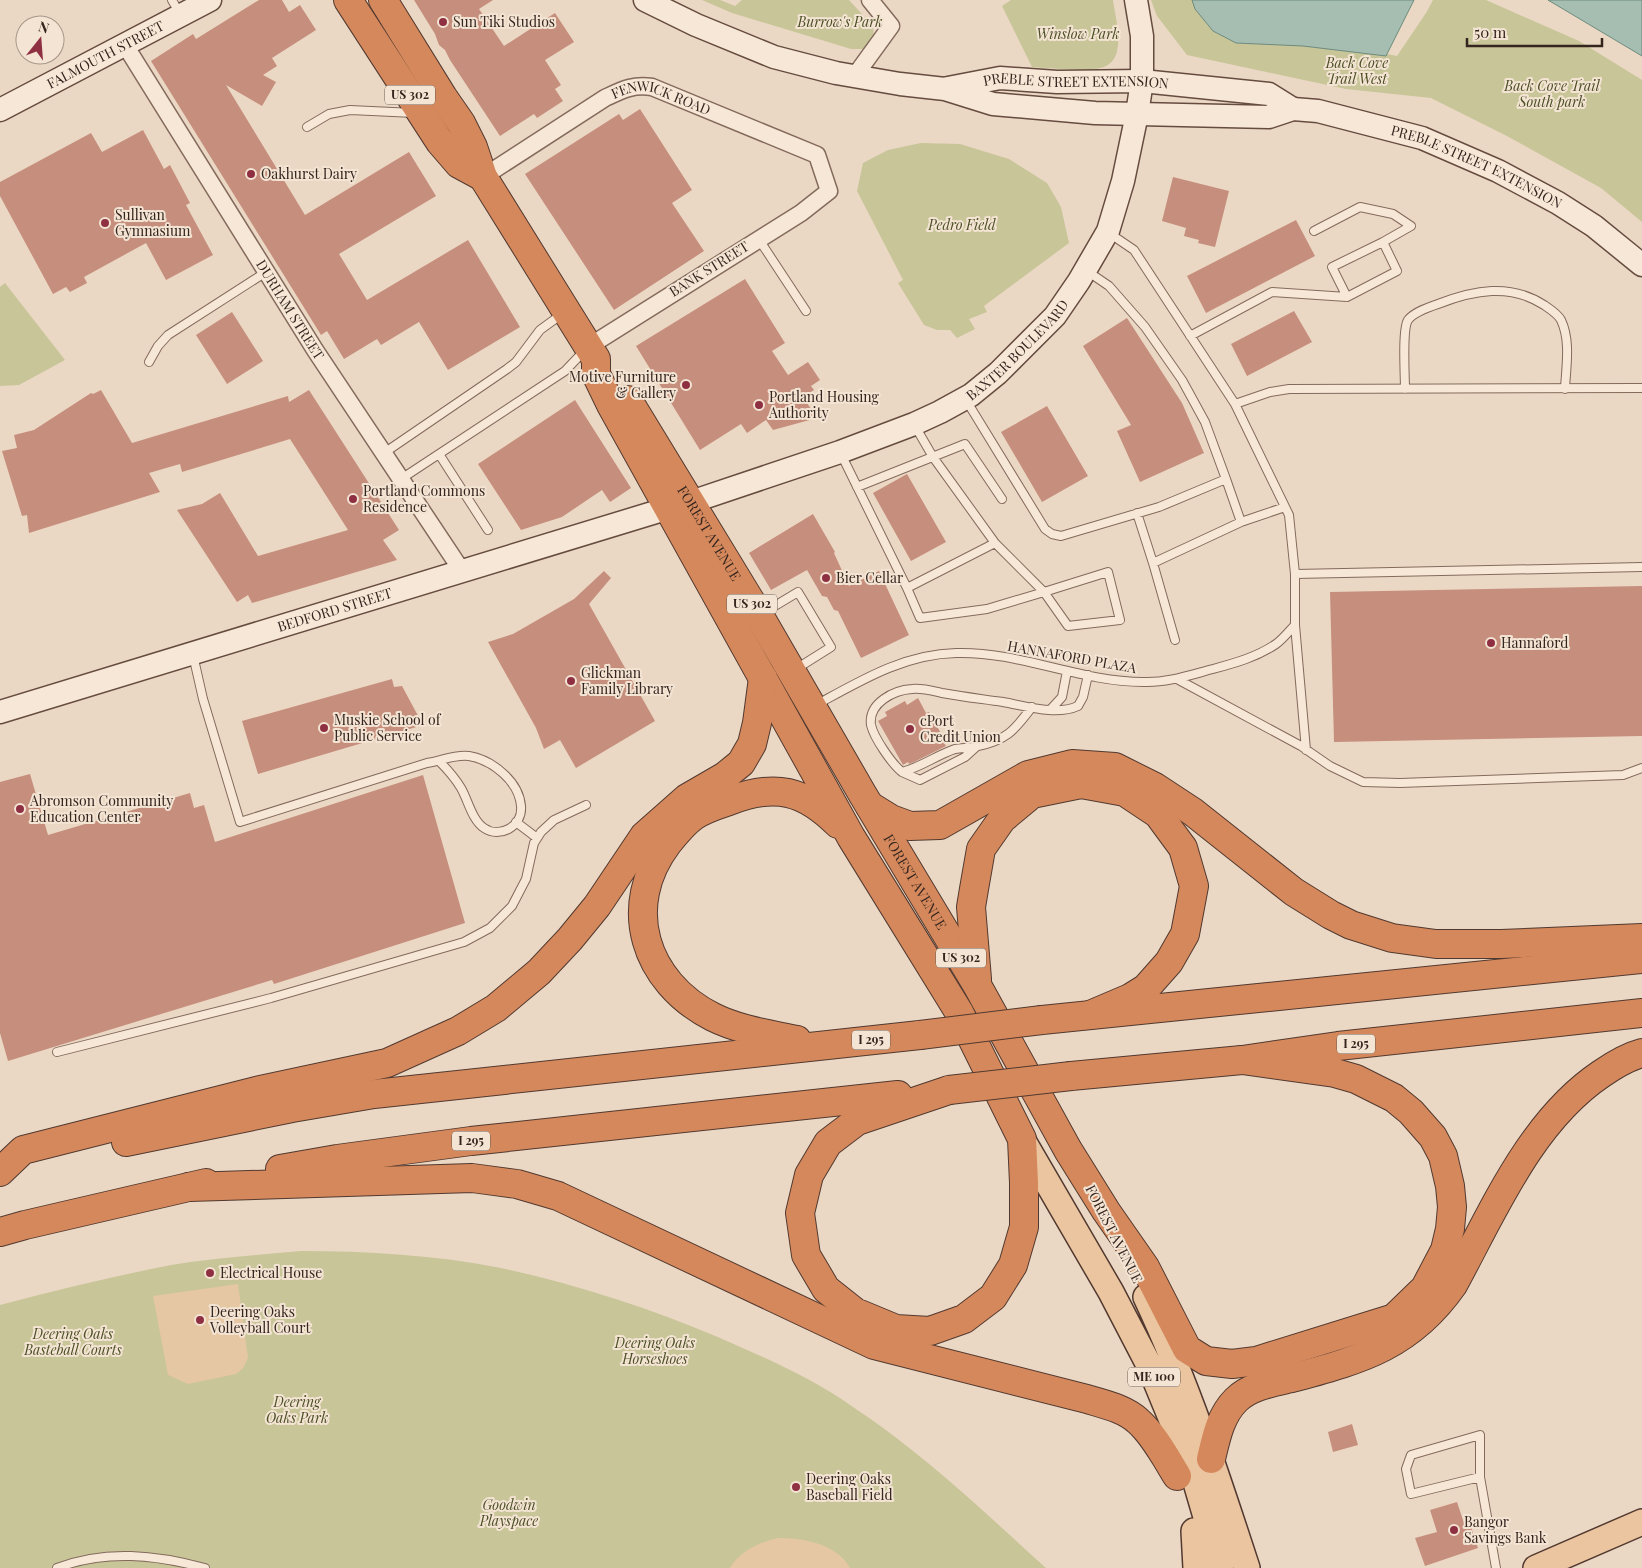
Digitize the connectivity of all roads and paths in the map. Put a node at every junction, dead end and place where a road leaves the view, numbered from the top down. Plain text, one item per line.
1 (348, 0) edge
2 (383, 0) edge
3 (645, 0) edge
4 (870, 0) edge
5 (1136, 0) edge
6 (206, 1) edge
7 (176, 8) edge
8 (125, 45) junction
9 (854, 77) junction
10 (1142, 80) junction
11 (944, 89) junction
12 (1293, 109) junction
13 (0, 110) edge
14 (421, 113) junction
15 (1137, 114) junction
16 (307, 127) dead end
17 (483, 177) junction
18 (828, 191) joint
19 (1314, 231) dead end
20 (1108, 232) junction
21 (758, 238) junction
22 (1383, 242) junction
23 (1642, 264) edge
24 (1085, 270) junction
25 (266, 272) junction
26 (1347, 296) junction
27 (566, 311) junction
28 (806, 311) dead end
29 (1190, 336) junction
30 (592, 353) junction
31 (149, 362) dead end
32 (1642, 388) edge
33 (1405, 389) junction
34 (1565, 389) junction
35 (964, 398) junction
36 (1234, 404) junction
37 (914, 424) junction
38 (840, 452) junction
39 (384, 453) junction
40 (439, 454) junction
41 (934, 457) junction
42 (401, 479) junction
43 (1226, 479) junction
44 (857, 487) junction
45 (1002, 499) dead end
46 (680, 505) junction
47 (1285, 507) junction
48 (1137, 513) junction
49 (1241, 522) junction
50 (488, 530) dead end
51 (995, 543) junction
52 (1153, 563) junction
53 (1642, 567) edge
54 (462, 571) junction
55 (1296, 574) junction
56 (907, 588) junction
57 (1044, 592) junction
58 (759, 615) junction
59 (1295, 625) junction
60 (1175, 640) dead end
61 (193, 654) junction
62 (792, 671) junction
63 (1067, 671) junction
64 (1088, 675) junction
65 (763, 678) junction
66 (1177, 678) junction
67 (813, 707) junction
68 (1032, 707) junction
69 (1050, 710) junction
70 (0, 712) edge
71 (976, 747) junction
72 (1306, 750) junction
73 (439, 761) junction
74 (1642, 768) edge
75 (902, 772) junction
76 (586, 804) dead end
77 (870, 806) junction
78 (516, 822) junction
79 (851, 837) junction
80 (537, 838) junction
81 (1642, 938) edge
82 (1642, 959) edge
83 (977, 985) junction
84 (1642, 1013) edge
85 (1090, 1016) junction
86 (822, 1045) junction
87 (57, 1052) dead end
88 (1642, 1053) edge
89 (1242, 1060) junction
90 (949, 1090) junction
91 (1022, 1139) junction
92 (0, 1173) edge
93 (188, 1187) junction
94 (1058, 1199) junction
95 (1106, 1212) junction
96 (0, 1232) edge
97 (1211, 1459) junction
98 (1177, 1476) junction
99 (1480, 1477) junction
100 (1642, 1522) edge
101 (1194, 1531) junction
102 (57, 1568) edge
103 (205, 1568) edge
104 (1196, 1568) edge
105 (1204, 1568) edge
106 (1221, 1568) edge
107 (1247, 1568) edge
108 (1496, 1568) edge
109 (1536, 1568) edge

1 - 14 highway, US 302
2 - 17 highway, FOREST AVENUE / US 302
3 - 9 main road, PREBLE STREET EXTENSION
4 - 9 street
5 - 10 main road, BAXTER BOULEVARD
6 - 7 main road, FALMOUTH STREET
7 - 8 main road, FALMOUTH STREET
8 - 13 main road, FALMOUTH STREET
8 - 25 street, DURHAM STREET
9 - 11 main road, PREBLE STREET EXTENSION
10 - 11 main road, PREBLE STREET EXTENSION
10 - 12 main road, PREBLE STREET EXTENSION
10 - 15 main road, BAXTER BOULEVARD
11 - 15 main road, PREBLE STREET EXTENSION
12 - 15 main road, PREBLE STREET EXTENSION
12 - 23 main road, PREBLE STREET EXTENSION
14 - 16 lane
14 - 17 highway, US 302
15 - 20 main road, BAXTER BOULEVARD
17 - 18 street, FENWICK ROAD
17 - 27 highway, FOREST AVENUE / US 302
18 - 21 street, BANK STREET
19 - 22 lane
20 - 24 main road, BAXTER BOULEVARD
20 - 29 lane
21 - 28 lane
21 - 30 street, BANK STREET
22 - 26 lane
22 - 26 lane
24 - 35 main road, BAXTER BOULEVARD
24 - 43 lane
25 - 31 lane
25 - 39 street, DURHAM STREET
26 - 29 lane
27 - 30 highway, FOREST AVENUE / US 302
27 - 39 lane
29 - 36 lane
30 - 40 lane
30 - 46 highway, FOREST AVENUE / US 302
32 - 34 lane
33 - 34 lane
33 - 34 lane
33 - 36 lane
35 - 37 main road, BAXTER BOULEVARD
35 - 48 lane
36 - 47 lane
37 - 38 main road, BAXTER BOULEVARD
37 - 41 lane
38 - 44 lane
38 - 46 main road, BAXTER BOULEVARD
39 - 42 street, DURHAM STREET
40 - 42 lane
40 - 50 lane
41 - 44 lane
41 - 45 lane
41 - 51 lane
42 - 54 street, DURHAM STREET
43 - 48 lane
43 - 49 lane
44 - 56 lane
46 - 54 main road, BEDFORD STREET
46 - 58 highway, FOREST AVENUE / US 302
46 - 65 highway, FOREST AVENUE / US 302
47 - 49 lane
47 - 55 lane
48 - 52 lane
49 - 52 lane
51 - 56 lane
51 - 57 lane
52 - 60 lane
53 - 55 lane
54 - 61 main road, BEDFORD STREET
55 - 59 lane
56 - 57 lane
57 - 57 lane
58 - 62 highway, FOREST AVENUE / US 302
58 - 62 lane
59 - 66 lane, HANNAFORD PLAZA
59 - 72 lane
61 - 70 main road, BEDFORD STREET
61 - 73 lane
62 - 67 highway, FOREST AVENUE / US 302
63 - 64 lane, HANNAFORD PLAZA
63 - 67 lane, HANNAFORD PLAZA
63 - 69 lane
64 - 66 lane, HANNAFORD PLAZA
64 - 69 lane
65 - 79 highway, FOREST AVENUE / US 302
65 - 92 highway
66 - 72 lane
67 - 77 highway, FOREST AVENUE / US 302
68 - 69 lane
68 - 71 lane
68 - 75 lane
71 - 75 lane
71 - 75 lane
72 - 74 lane
73 - 78 lane
73 - 78 lane
76 - 80 lane
77 - 81 highway
77 - 83 highway, FOREST AVENUE / US 302
78 - 80 lane
79 - 86 highway
79 - 91 highway, FOREST AVENUE / US 302
80 - 87 lane
82 - 85 highway, I 295
83 - 85 highway
83 - 95 highway, FOREST AVENUE / US 302
84 - 89 highway, I 295
85 - 86 highway, I 295, bridge
86 - 92 highway, I 295
88 - 97 highway
89 - 90 highway, I 295, bridge
89 - 95 highway
90 - 91 highway
90 - 93 highway, I 295
91 - 94 main road, FOREST AVENUE / ME 100
93 - 96 highway, I 295
93 - 98 highway
94 - 98 main road
94 - 106 main road, FOREST AVENUE / ME 100
95 - 97 main road, FOREST AVENUE / ME 100
97 - 107 main road, FOREST AVENUE / ME 100
98 - 101 main road
99 - 99 lane
99 - 108 lane
100 - 109 main road
101 - 104 main road
101 - 105 main road
102 - 103 lane

